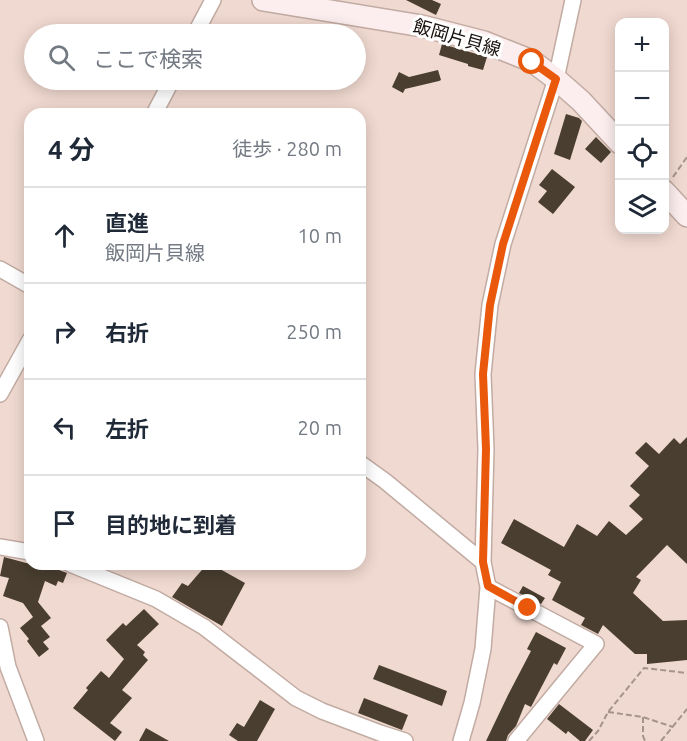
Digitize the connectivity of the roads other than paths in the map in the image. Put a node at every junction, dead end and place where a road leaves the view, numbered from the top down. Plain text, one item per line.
1 (213, 0) edge
2 (263, 0) edge
3 (573, 0) edge
4 (200, 24) edge
5 (556, 79) junction
6 (167, 90) edge
7 (157, 108) edge
8 (615, 138) edge
9 (669, 189) edge
10 (687, 216) edge
11 (0, 269) edge
12 (24, 283) edge
13 (24, 351) edge
14 (0, 394) edge
15 (366, 467) edge
16 (0, 547) edge
17 (24, 551) edge
18 (483, 562) junction
19 (85, 570) edge
20 (488, 586) junction
21 (0, 627) edge
22 (36, 741) edge
23 (405, 741) edge
24 (461, 741) edge
25 (516, 741) edge

1 - 4 street
2 - 5 main road, 飯岡片貝線
3 - 5 street
5 - 8 main road, 飯岡片貝線
5 - 18 street
6 - 7 street
9 - 10 main road
11 - 12 street
13 - 14 street
15 - 18 street
16 - 17 street
18 - 20 street
19 - 23 street
20 - 24 street
20 - 25 street
21 - 22 street

